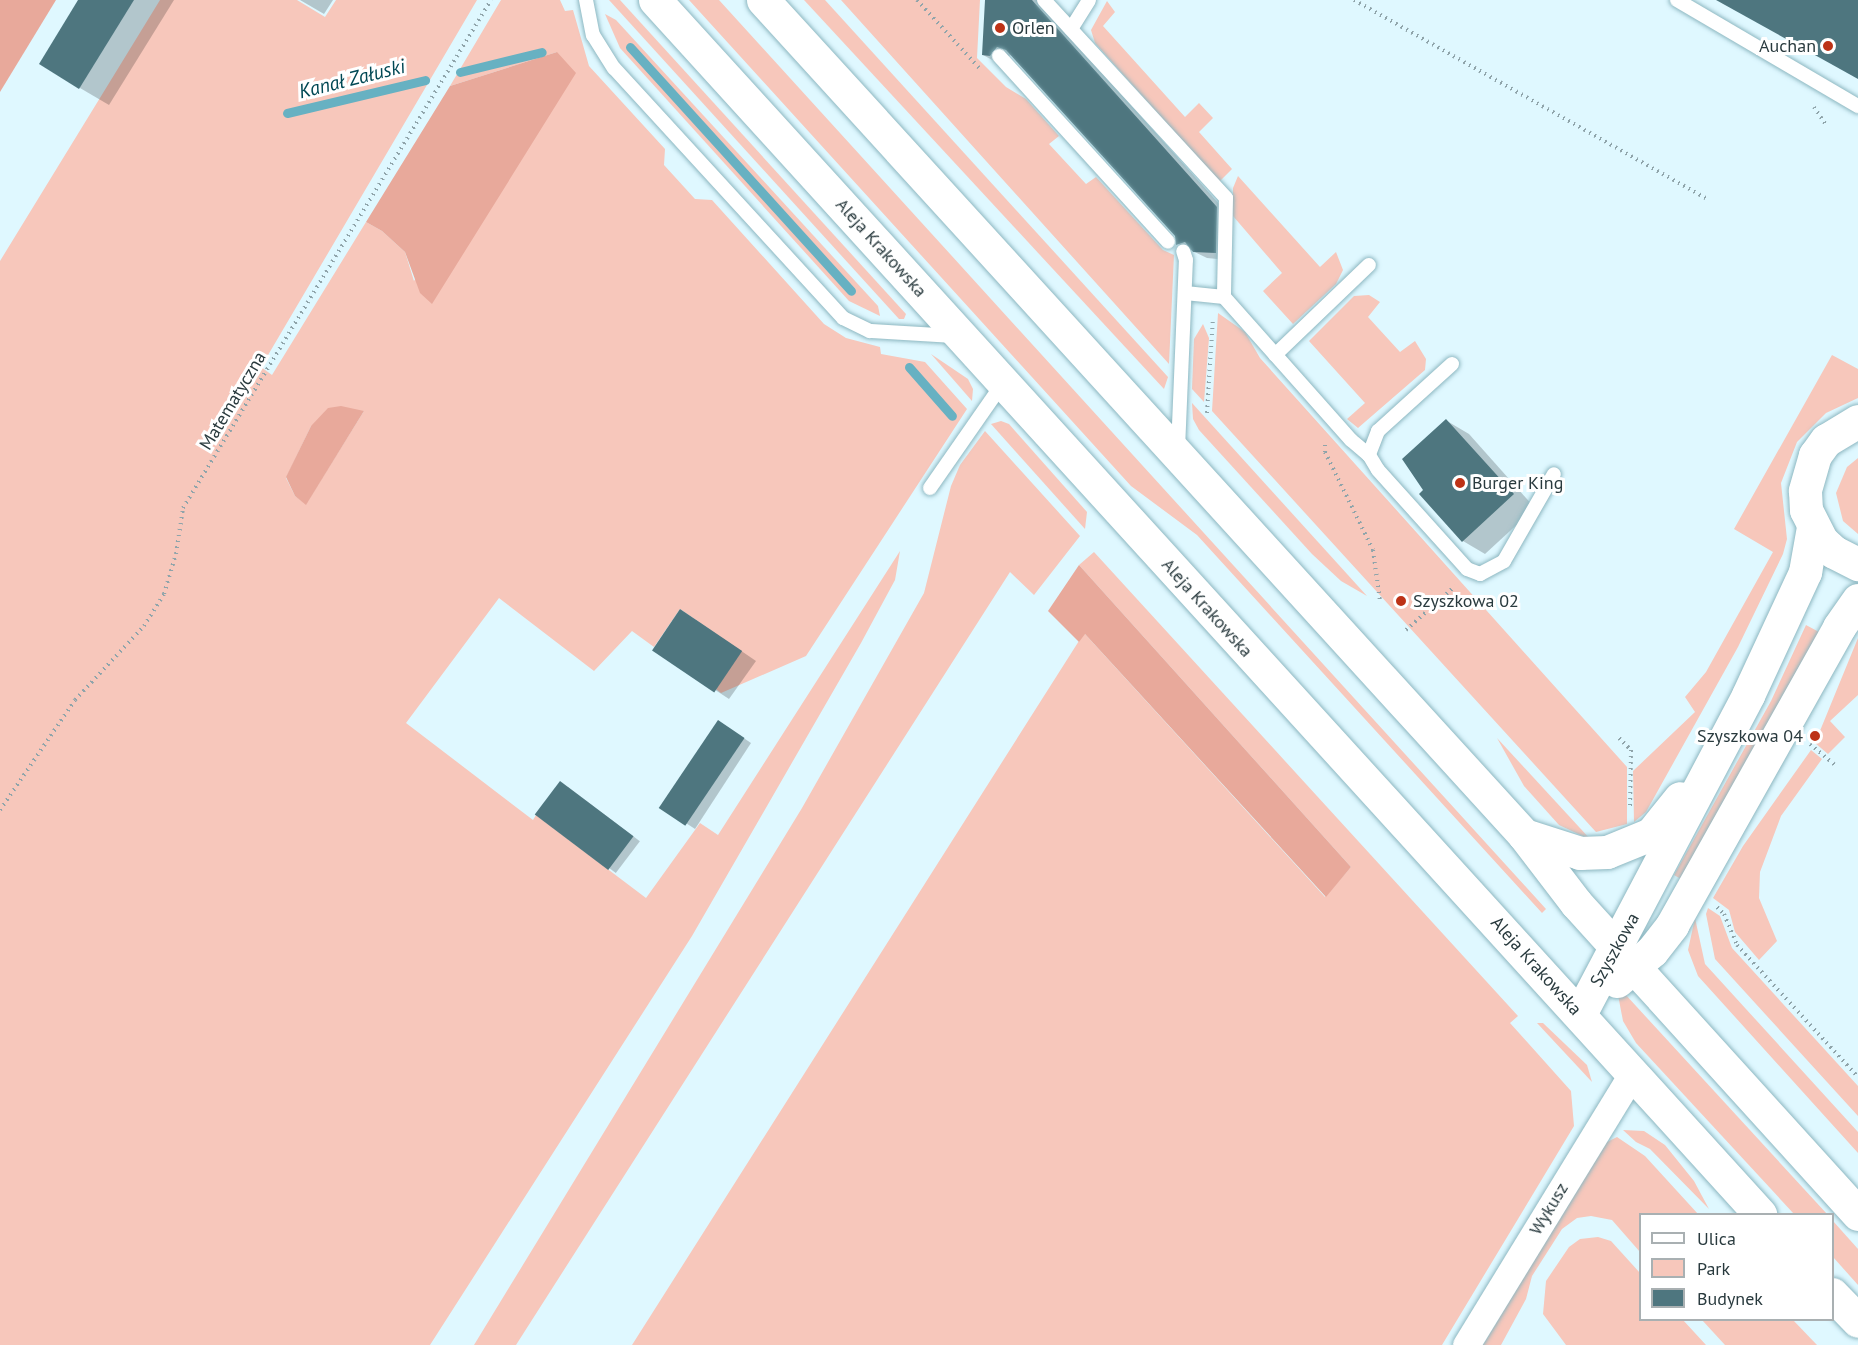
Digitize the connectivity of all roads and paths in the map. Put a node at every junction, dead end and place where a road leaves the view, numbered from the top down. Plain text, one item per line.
1 (491, 0) edge
2 (586, 0) edge
3 (655, 0) edge
4 (763, 0) edge
5 (1044, 0) edge
6 (1089, 0) edge
7 (1354, 0) edge
8 (1677, 0) edge
9 (1071, 29) junction
10 (999, 56) dead end
11 (1858, 106) edge
12 (1707, 199) dead end
13 (1168, 242) dead end
14 (1183, 251) dead end
15 (1369, 266) dead end
16 (1185, 293) junction
17 (1219, 296) junction
18 (961, 336) junction
19 (1275, 355) junction
20 (1452, 364) dead end
21 (1003, 383) junction
22 (1208, 413) dead end
23 (1858, 421) edge
24 (1334, 422) junction
25 (1178, 454) junction
26 (1369, 455) junction
27 (1554, 474) dead end
28 (930, 488) dead end
29 (1813, 527) junction
30 (1858, 564) edge
31 (1467, 568) junction
32 (1858, 600) edge
33 (1380, 601) dead end
34 (1406, 630) dead end
35 (1619, 738) dead end
36 (1807, 742) dead end
37 (1715, 754) junction
38 (1835, 765) dead end
39 (0, 810) edge
40 (1630, 818) dead end
41 (1524, 836) junction
42 (1712, 905) dead end
43 (1624, 956) junction
44 (1580, 1014) junction
45 (1632, 1074) junction
46 (1858, 1077) edge
47 (1758, 1213) edge
48 (1858, 1214) edge
49 (1834, 1295) edge
50 (1858, 1321) edge
51 (1467, 1345) edge

1 - 39 path, Matematyczna
2 - 18 lane
3 - 18 main road, Aleja Krakowska
4 - 25 main road
5 - 9 lane
6 - 9 lane
7 - 12 path
8 - 11 lane
9 - 17 lane
10 - 13 lane
14 - 16 lane
15 - 19 lane
16 - 17 lane
16 - 25 lane
17 - 19 lane
17 - 22 path
18 - 21 main road, Aleja Krakowska
19 - 24 lane
20 - 26 lane
21 - 28 lane
21 - 44 main road, Aleja Krakowska
23 - 29 main road
24 - 26 lane
24 - 33 path
25 - 41 main road
26 - 31 lane
27 - 31 lane
29 - 30 main road
29 - 37 main road, Szyszkowa
31 - 34 path
32 - 43 main road, Szyszkowa
35 - 40 path
36 - 38 path
37 - 41 main road
37 - 43 main road, Szyszkowa
41 - 43 main road
42 - 46 path
43 - 44 main road, Szyszkowa
43 - 48 main road
44 - 45 main road, Aleja Krakowska
45 - 47 main road, Aleja Krakowska
45 - 51 street, Wykusz
49 - 50 main road

